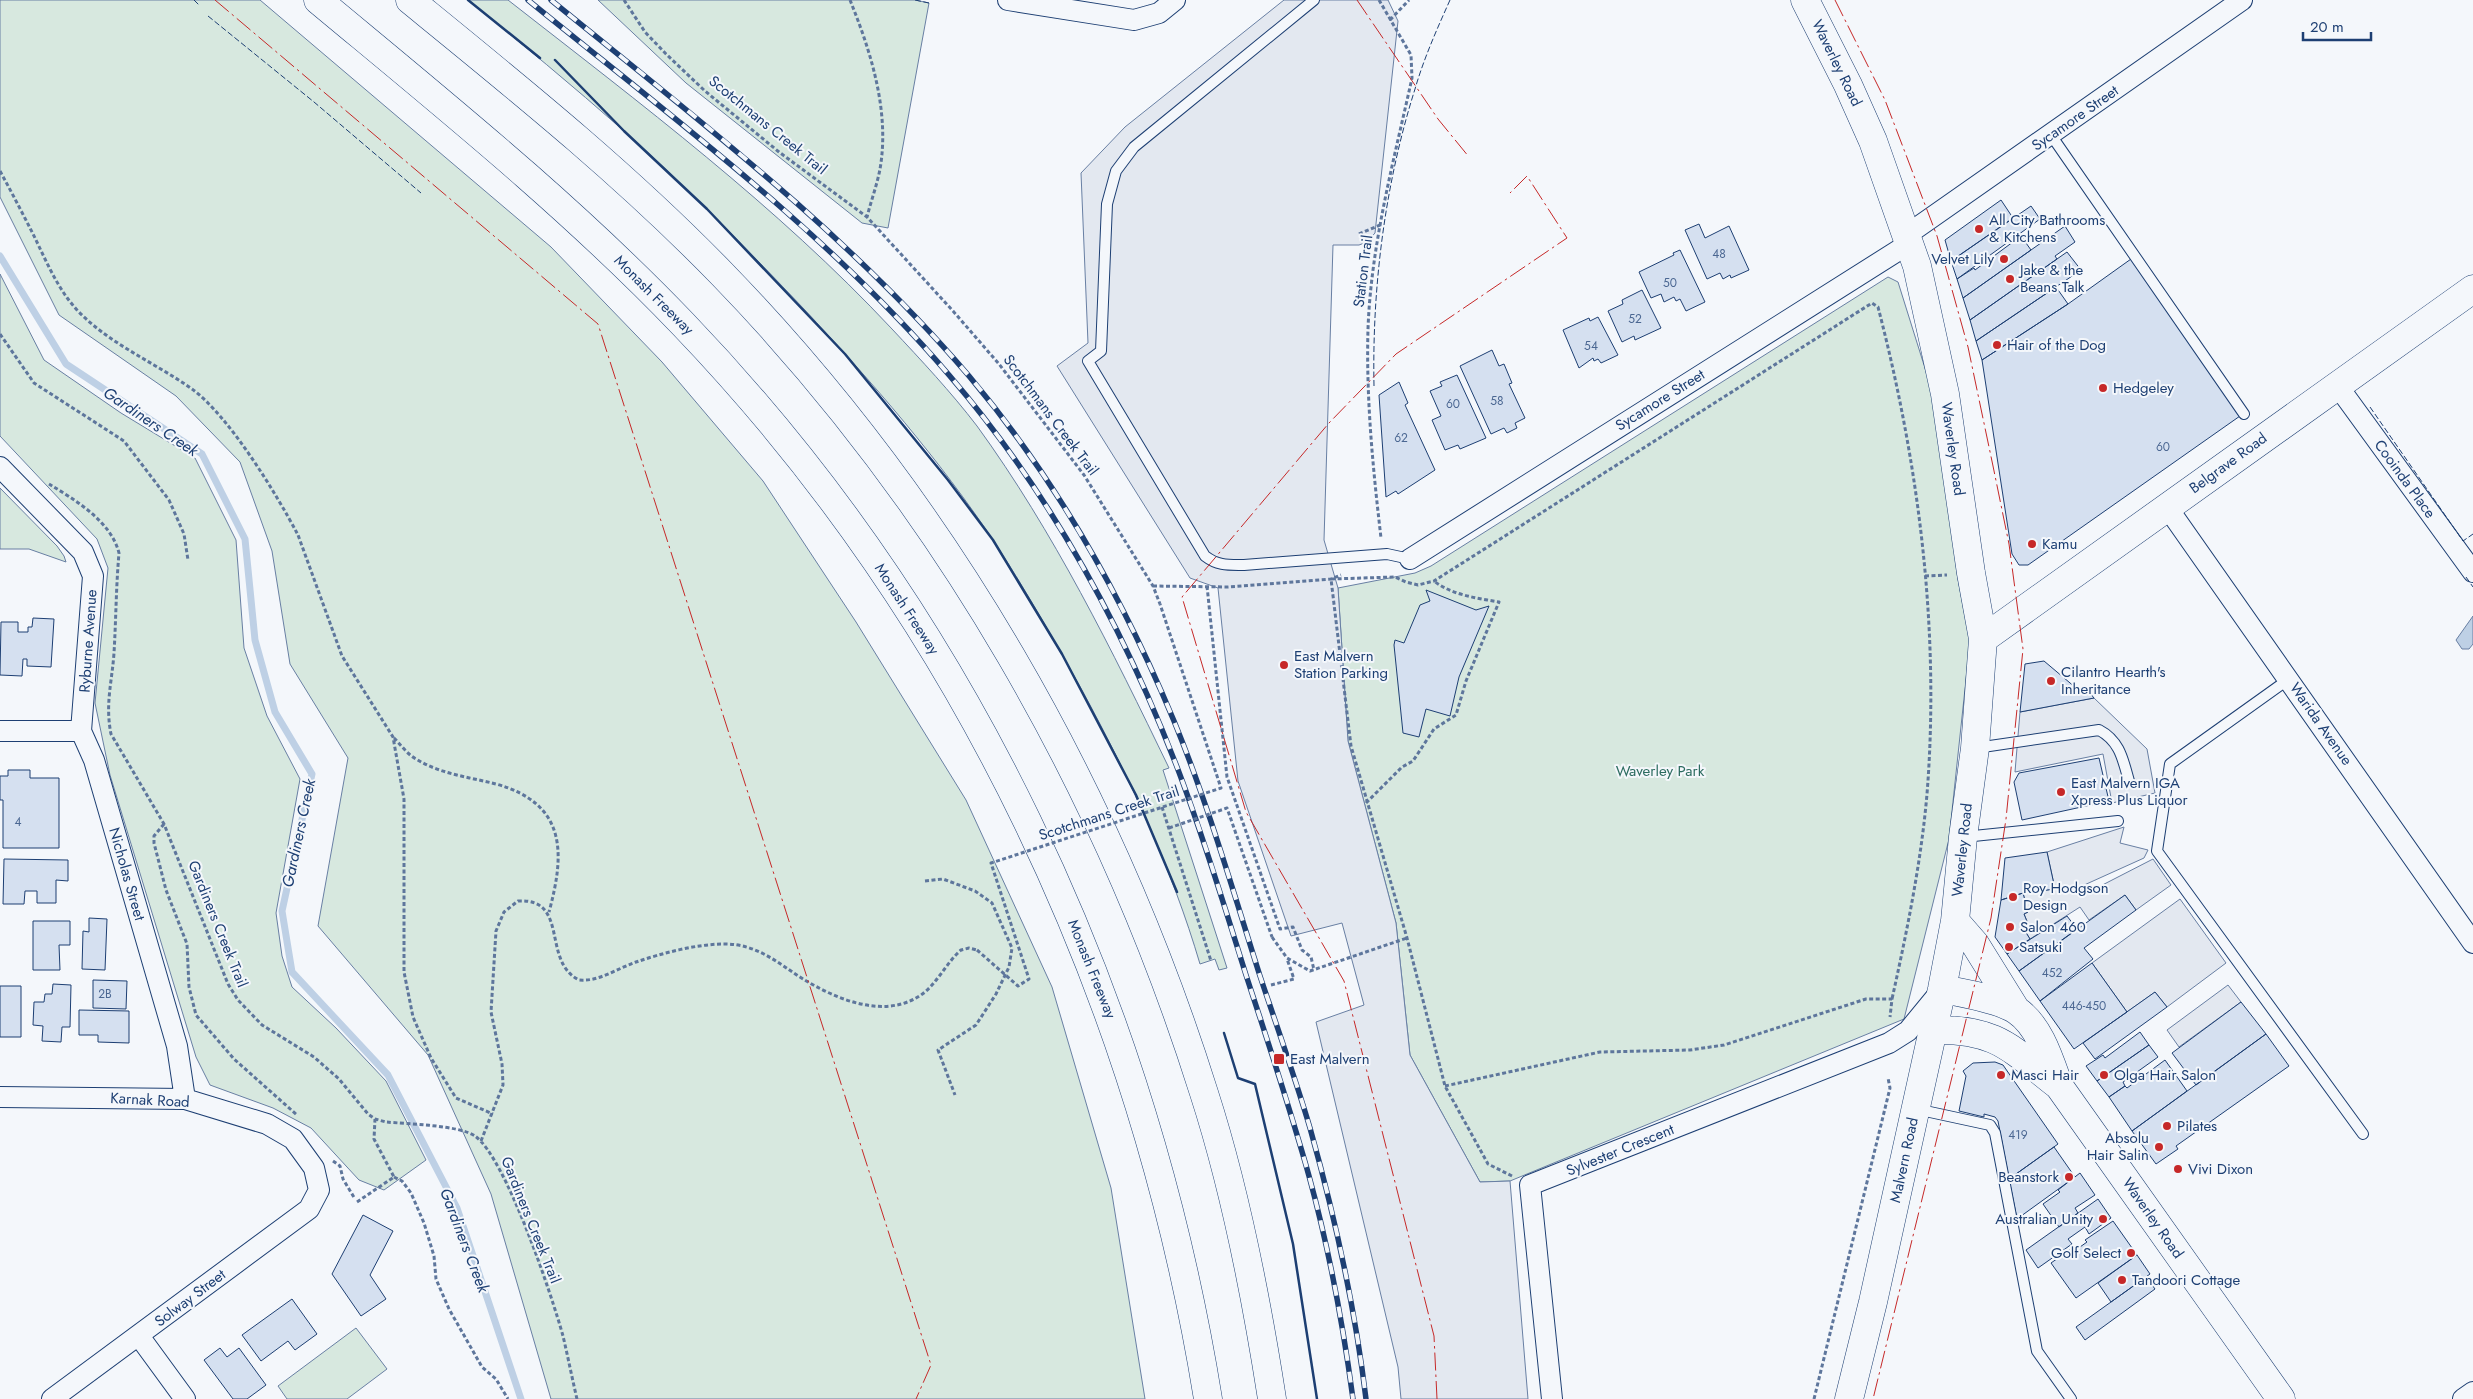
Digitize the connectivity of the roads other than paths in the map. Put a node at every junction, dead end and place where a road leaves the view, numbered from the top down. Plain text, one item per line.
1 (318, 0) edge
2 (410, 0) edge
3 (1008, 0) edge
4 (1175, 0) edge
5 (1314, 0) edge
6 (1805, 0) edge
7 (2242, 0) edge
8 (2051, 135) junction
9 (1909, 238) junction
10 (2473, 289) edge
11 (2337, 386) junction
12 (2244, 414) dead end
13 (0, 467) edge
14 (2167, 507) junction
15 (1410, 559) joint
16 (2473, 572) edge
17 (1983, 639) junction
18 (2289, 679) junction
19 (81, 730) junction
20 (0, 731) edge
21 (1975, 748) junction
22 (2129, 781) dead end
23 (2118, 821) dead end
24 (1962, 837) junction
25 (1955, 921) junction
26 (2473, 943) edge
27 (1942, 989) junction
28 (2016, 1010) junction
29 (1920, 1030) junction
30 (2059, 1086) junction
31 (0, 1097) edge
32 (185, 1098) junction
33 (1915, 1108) junction
34 (2364, 1134) dead end
35 (319, 1190) joint
36 (139, 1336) junction
37 (2473, 1392) edge
38 (52, 1399) edge
39 (185, 1399) edge
40 (1208, 1399) edge
41 (1272, 1399) edge
42 (1552, 1399) edge
43 (1848, 1399) edge
44 (2071, 1399) edge
45 (2281, 1399) edge
46 (2463, 1399) edge

1 - 40 main road, Monash Freeway
2 - 41 main road
3 - 4 street
5 - 15 lane
6 - 9 main road, Waverley Road
7 - 8 street, Sycamore Street
8 - 9 street, Sycamore Street
8 - 12 lane
9 - 15 street, Sycamore Street
9 - 17 main road, Waverley Road
10 - 11 main road, Belgrave Road
11 - 14 main road, Belgrave Road
11 - 16 street, Cooinda Place
13 - 19 street, Ryburne Avenue
14 - 17 main road, Belgrave Road
14 - 18 street, Warida Avenue
17 - 21 main road, Waverley Road
18 - 26 street, Warida Avenue
18 - 34 lane
19 - 20 street
19 - 32 street, Nicholas Street
21 - 22 lane
21 - 24 main road, Waverley Road
23 - 24 lane
24 - 25 main road, Waverley Road
25 - 27 main road, Malvern Road
25 - 28 main road
27 - 28 main road, Waverley Road
27 - 29 main road, Malvern Road
28 - 30 main road, Waverley Road
29 - 30 main road, Waverley Road
29 - 33 main road, Malvern Road
29 - 42 street, Sylvester Crescent
30 - 45 main road, Waverley Road
31 - 32 street, Karnak Road
32 - 35 street, Karnak Road
33 - 43 main road, Malvern Road
33 - 44 lane
35 - 36 street, Solway Street
36 - 38 street, Solway Street
36 - 39 street
37 - 46 street

